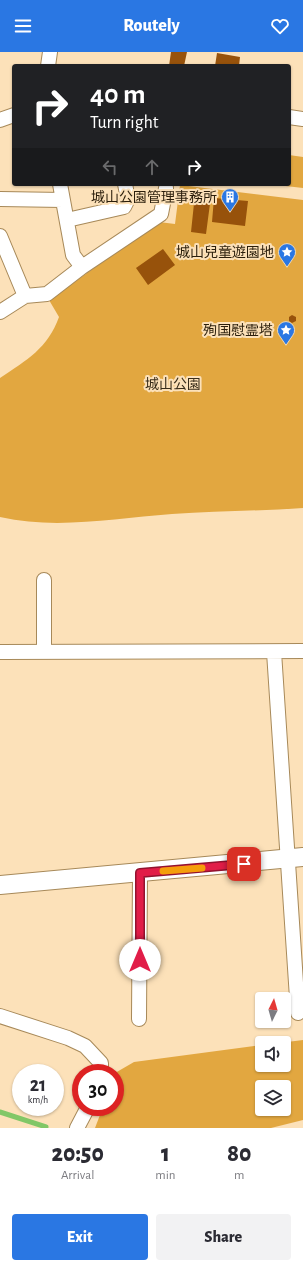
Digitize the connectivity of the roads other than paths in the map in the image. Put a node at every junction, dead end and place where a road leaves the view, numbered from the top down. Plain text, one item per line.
1 (50, 52) edge
2 (48, 64) edge
3 (12, 116) edge
4 (291, 117) edge
5 (303, 119) edge
6 (0, 120) edge
7 (60, 186) edge
8 (125, 186) edge
9 (166, 188) dead end
10 (0, 199) edge
11 (63, 200) junction
12 (67, 220) junction
13 (0, 236) edge
14 (82, 267) junction
15 (25, 296) junction
16 (0, 312) edge
17 (44, 580) dead end
18 (303, 650) edge
19 (0, 652) edge
20 (44, 652) junction
21 (274, 652) junction
22 (296, 859) edge
23 (140, 873) junction
24 (0, 885) edge
25 (298, 1013) dead end
26 (0, 1016) edge
27 (139, 1019) dead end
28 (101, 1064) edge
29 (83, 1116) edge
30 (76, 1128) edge

1 - 2 street
3 - 6 street
4 - 5 street
7 - 11 street
8 - 12 street
9 - 14 street
10 - 11 street
11 - 12 street
12 - 14 street
13 - 15 street
14 - 15 street
15 - 16 street
17 - 20 street
18 - 21 street
19 - 20 street
20 - 21 street
21 - 22 street
22 - 23 street
22 - 25 street
23 - 24 street
23 - 27 street
26 - 28 street
29 - 30 street

